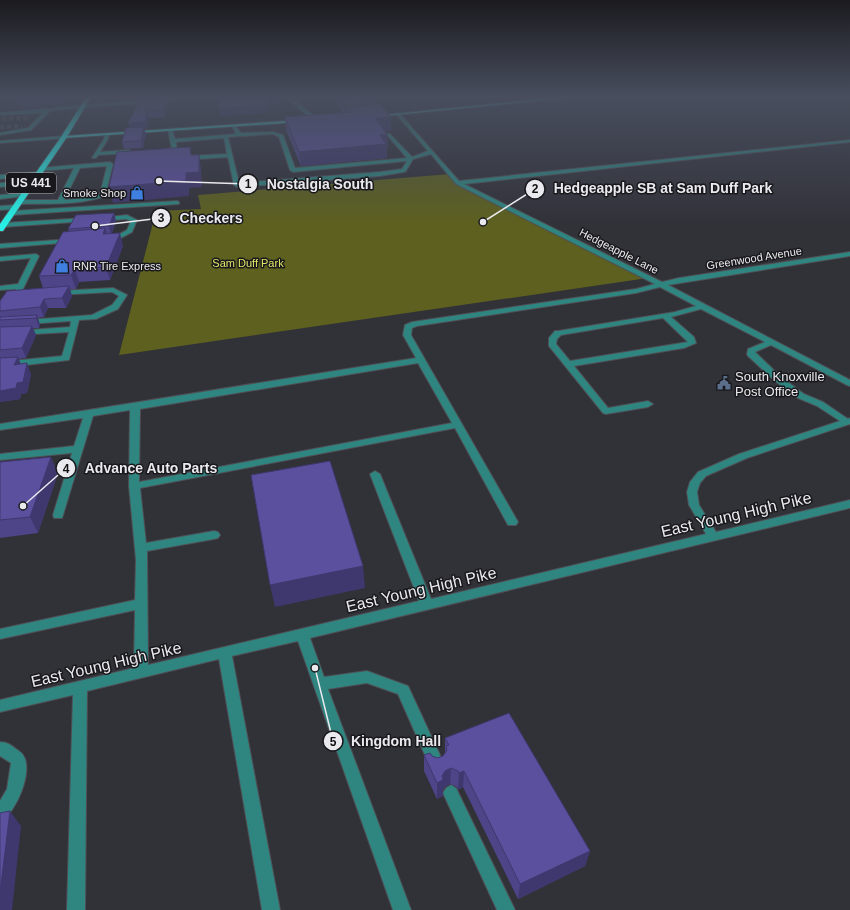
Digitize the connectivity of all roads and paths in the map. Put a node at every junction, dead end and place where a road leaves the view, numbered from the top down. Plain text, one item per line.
1 (32, 139) edge
2 (62, 139) edge
3 (104, 139) edge
4 (193, 139) edge
5 (227, 139) edge
6 (282, 139) edge
7 (394, 139) edge
8 (421, 139) edge
9 (172, 141) joint
10 (850, 141) edge
11 (0, 142) edge
12 (159, 150) edge
13 (136, 151) edge
14 (432, 152) junction
15 (97, 154) junction
16 (230, 155) junction
17 (411, 158) junction
18 (177, 159) edge
19 (110, 164) junction
20 (117, 164) edge
21 (78, 166) junction
22 (87, 166) junction
23 (39, 171) junction
24 (0, 177) edge
25 (31, 183) junction
26 (458, 183) junction
27 (0, 185) edge
28 (23, 195) junction
29 (0, 197) edge
30 (61, 200) junction
31 (177, 203) dead end
32 (130, 205) junction
33 (15, 207) junction
34 (0, 208) edge
35 (128, 217) junction
36 (1, 227) edge
37 (102, 239) edge
38 (78, 240) edge
39 (0, 246) edge
40 (850, 254) edge
41 (0, 259) edge
42 (662, 285) junction
43 (21, 286) junction
44 (0, 288) edge
45 (52, 293) edge
46 (17, 296) edge
47 (702, 306) junction
48 (665, 316) junction
49 (76, 318) junction
50 (0, 324) edge
51 (74, 329) junction
52 (0, 334) edge
53 (771, 342) junction
54 (421, 360) junction
55 (568, 364) junction
56 (0, 365) edge
57 (850, 383) edge
58 (648, 404) dead end
59 (135, 407) junction
60 (89, 414) junction
61 (849, 421) edge
62 (457, 425) junction
63 (0, 427) edge
64 (78, 450) junction
65 (0, 457) edge
66 (375, 474) dead end
67 (134, 486) junction
68 (850, 504) edge
69 (58, 515) dead end
70 (512, 522) dead end
71 (214, 534) dead end
72 (713, 537) junction
73 (140, 548) junction
74 (142, 604) junction
75 (427, 605) junction
76 (0, 634) edge
77 (302, 635) junction
78 (225, 653) junction
79 (141, 673) junction
80 (320, 684) junction
81 (80, 687) junction
82 (0, 706) edge
83 (0, 749) edge
84 (437, 766) edge
85 (451, 793) dead end
86 (0, 813) edge
87 (76, 910) edge
88 (271, 910) edge
89 (402, 910) edge
90 (506, 910) edge

1 - 11 street
2 - 23 highway, US 441
3 - 15 street
4 - 9 street
5 - 16 street
6 - 17 street
7 - 17 street
8 - 14 street, Hedgeapple Lane
9 - 12 street
10 - 26 street
13 - 15 street
14 - 17 street
14 - 26 street, Hedgeapple Lane
15 - 22 street
16 - 17 street
16 - 18 street
19 - 20 street
19 - 22 street
19 - 30 street
21 - 22 street
21 - 23 street
21 - 30 street
23 - 24 street
23 - 25 highway, US 441
25 - 27 street
25 - 28 highway, US 441
26 - 42 street, Hedgeapple Lane
28 - 29 street
28 - 33 highway, US 441
30 - 33 street
31 - 32 street
32 - 33 street
32 - 35 street
33 - 34 street
33 - 36 highway, US 441
35 - 36 street
35 - 37 street
38 - 39 street
40 - 42 street, Greenwood Avenue
41 - 43 street
42 - 47 street, Hedgeapple Lane
42 - 54 street, Greenwood Avenue
43 - 44 street
43 - 46 street
45 - 49 street
47 - 48 street
47 - 53 street, Hedgeapple Lane
48 - 55 street
48 - 55 street
49 - 50 street
49 - 51 street
51 - 52 street
51 - 56 street
53 - 57 street, Hedgeapple Lane
53 - 61 street
54 - 59 street
54 - 62 street
55 - 58 street
59 - 60 street
59 - 67 street
60 - 63 street
60 - 64 street
61 - 72 street
62 - 67 street
62 - 70 street
64 - 65 street
64 - 69 street
66 - 75 street
67 - 73 street
68 - 72 street, East Young High Pike
71 - 73 street
72 - 75 street, East Young High Pike
73 - 74 street
74 - 76 street
74 - 79 street
75 - 77 street, East Young High Pike
77 - 78 street, East Young High Pike
77 - 80 street
78 - 79 street, East Young High Pike
78 - 88 street
79 - 81 street, East Young High Pike
80 - 84 street
80 - 89 street
81 - 82 street, East Young High Pike
81 - 87 street
83 - 86 street
85 - 90 street

